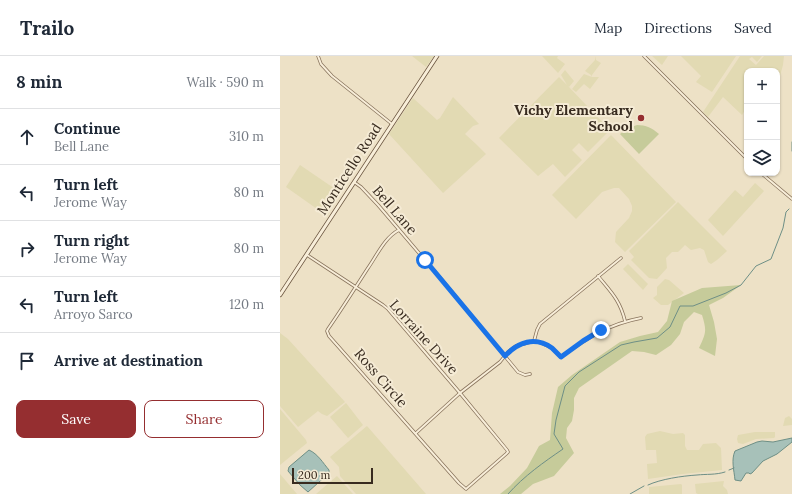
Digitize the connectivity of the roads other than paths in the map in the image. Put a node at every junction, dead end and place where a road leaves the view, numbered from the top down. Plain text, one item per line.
1 (318, 56) edge
2 (437, 56) edge
3 (644, 56) edge
4 (392, 124) junction
5 (744, 156) edge
6 (765, 176) edge
7 (354, 182) junction
8 (792, 199) edge
9 (399, 230) junction
10 (307, 255) junction
11 (621, 258) dead end
12 (598, 276) junction
13 (355, 287) junction
14 (280, 295) edge
15 (641, 318) dead end
16 (626, 321) junction
17 (534, 341) junction
18 (505, 356) junction
19 (530, 374) dead end
20 (460, 393) junction
21 (416, 433) junction
22 (508, 452) joint

1 - 4 street
2 - 4 main road, Monticello Road
3 - 5 street
4 - 7 main road, Monticello Road
6 - 8 street
7 - 9 street, Bell Lane
7 - 10 main road, Monticello Road
9 - 13 street, Ross Circle
9 - 18 street, Bell Lane
10 - 13 street, Lorraine Drive
10 - 14 main road, Monticello Road
11 - 12 street
12 - 16 street
12 - 17 street
13 - 20 street, Lorraine Drive
13 - 21 street, Ross Circle
15 - 16 street
16 - 17 street
17 - 18 street
18 - 19 street, Bell Lane
18 - 20 street
20 - 21 street
20 - 22 street, Lorraine Drive
21 - 22 street, Ross Circle

